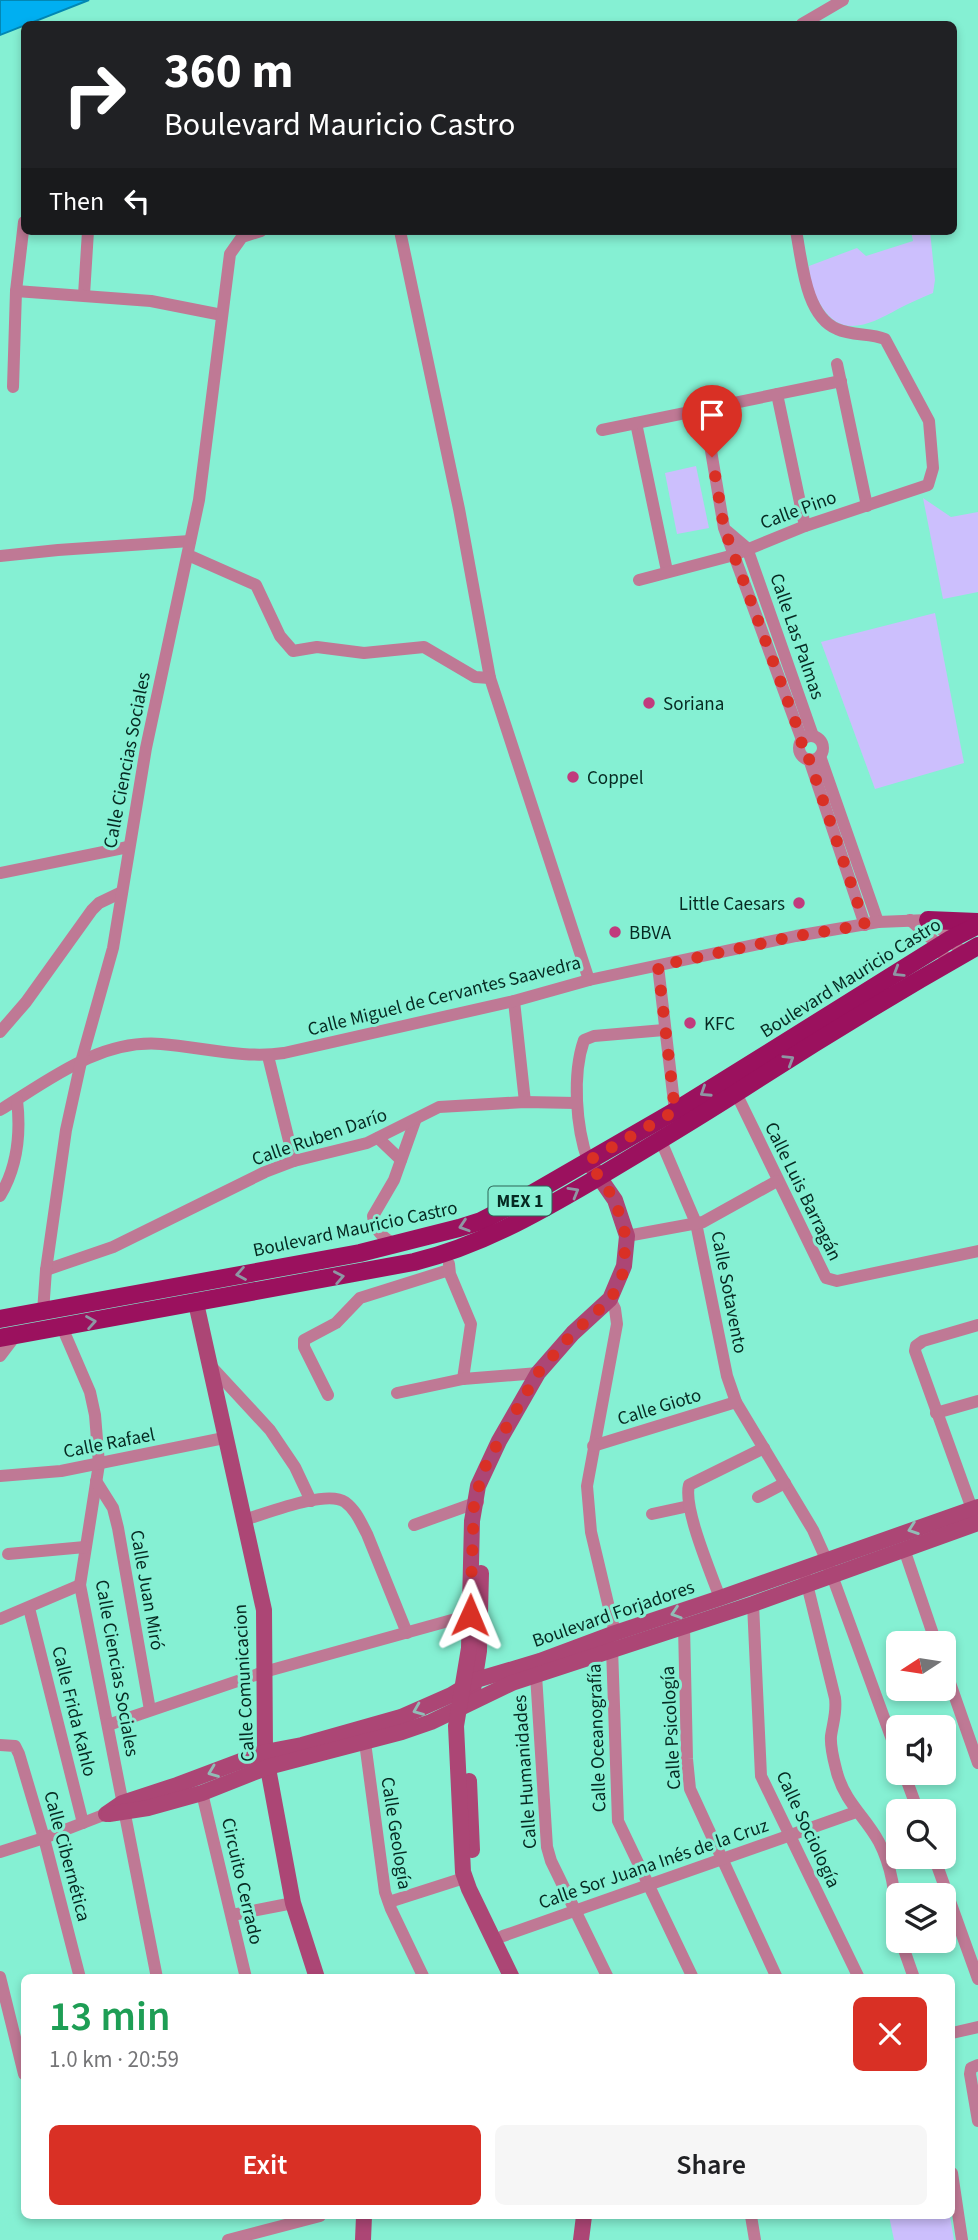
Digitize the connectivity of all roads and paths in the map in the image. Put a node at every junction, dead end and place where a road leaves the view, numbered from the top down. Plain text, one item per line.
1 (843, 0) edge
2 (807, 21) edge
3 (22, 235) edge
4 (88, 235) edge
5 (248, 235) edge
6 (401, 235) edge
7 (797, 235) edge
8 (16, 291) junction
9 (84, 295) junction
10 (222, 315) junction
11 (838, 364) dead end
12 (841, 381) junction
13 (13, 387) dead end
14 (777, 394) junction
15 (704, 409) junction
16 (636, 423) junction
17 (602, 430) dead end
18 (867, 506) junction
19 (805, 526) junction
20 (724, 528) junction
21 (190, 541) junction
22 (747, 548) junction
23 (188, 555) junction
24 (734, 555) junction
25 (0, 556) edge
26 (667, 571) junction
27 (639, 580) dead end
28 (490, 678) junction
29 (808, 738) junction
30 (815, 757) junction
31 (128, 847) junction
32 (0, 873) edge
33 (122, 892) junction
34 (919, 920) junction
35 (871, 923) junction
36 (978, 923) edge
37 (945, 943) junction
38 (963, 954) edge
39 (658, 966) junction
40 (589, 980) junction
41 (514, 1001) junction
42 (664, 1030) junction
43 (0, 1032) edge
44 (268, 1056) junction
45 (81, 1062) junction
46 (736, 1093) junction
47 (17, 1100) junction
48 (525, 1102) junction
49 (576, 1103) junction
50 (0, 1110) edge
51 (675, 1111) junction
52 (415, 1121) junction
53 (378, 1138) junction
54 (661, 1141) junction
55 (401, 1160) junction
56 (294, 1161) junction
57 (588, 1161) junction
58 (599, 1177) junction
59 (777, 1181) junction
60 (0, 1196) edge
61 (696, 1223) junction
62 (626, 1237) junction
63 (396, 1245) junction
64 (978, 1251) edge
65 (449, 1262) junction
66 (46, 1270) junction
67 (611, 1299) junction
68 (196, 1303) junction
69 (43, 1312) junction
70 (0, 1319) edge
71 (978, 1325) edge
72 (62, 1327) junction
73 (8, 1336) edge
74 (0, 1356) edge
75 (209, 1363) junction
76 (538, 1373) junction
77 (463, 1379) junction
78 (397, 1393) dead end
79 (328, 1395) dead end
80 (978, 1401) edge
81 (736, 1402) junction
82 (936, 1413) junction
83 (224, 1438) junction
84 (593, 1446) junction
85 (764, 1448) junction
86 (99, 1464) junction
87 (0, 1476) edge
88 (96, 1481) junction
89 (785, 1483) junction
90 (477, 1497) junction
91 (758, 1497) dead end
92 (312, 1501) junction
93 (689, 1506) junction
94 (652, 1514) dead end
95 (243, 1520) junction
96 (976, 1520) edge
97 (414, 1525) dead end
98 (85, 1546) junction
99 (904, 1549) junction
100 (8, 1554) dead end
101 (829, 1567) junction
102 (805, 1576) junction
103 (80, 1585) junction
104 (720, 1598) junction
105 (753, 1604) junction
106 (29, 1608) junction
107 (470, 1615) junction
108 (0, 1619) edge
109 (684, 1626) junction
110 (932, 1631) edge
111 (407, 1633) junction
112 (614, 1641) junction
113 (264, 1672) junction
114 (536, 1675) junction
115 (467, 1695) junction
116 (956, 1700) edge
117 (150, 1710) junction
118 (886, 1723) edge
119 (108, 1725) junction
120 (364, 1735) junction
121 (0, 1745) edge
122 (266, 1760) junction
123 (978, 1763) edge
124 (202, 1793) junction
125 (123, 1808) junction
126 (856, 1812) junction
127 (106, 1814) joint
128 (82, 1823) junction
129 (789, 1835) junction
130 (44, 1838) junction
131 (0, 1852) edge
132 (723, 1859) junction
133 (938, 1869) edge
134 (464, 1878) junction
135 (893, 1883) edge
136 (649, 1885) junction
137 (389, 1902) junction
138 (293, 1903) junction
139 (575, 1911) junction
140 (232, 1915) junction
141 (503, 1936) junction
142 (905, 1953) edge
143 (79, 1974) edge
144 (156, 1974) edge
145 (245, 1974) edge
146 (316, 1974) edge
147 (422, 1974) edge
148 (510, 1974) edge
149 (521, 1974) edge
150 (606, 1974) edge
151 (691, 1974) edge
152 (775, 1974) edge
153 (857, 1974) edge
154 (913, 1974) edge
155 (0, 1977) edge
156 (978, 1979) edge
157 (978, 2027) edge
158 (955, 2031) edge
159 (21, 2062) edge
160 (974, 2069) edge
161 (978, 2121) edge
162 (955, 2198) edge
163 (308, 2219) edge
164 (364, 2219) edge
165 (584, 2219) edge
166 (593, 2219) edge
167 (752, 2219) edge
168 (228, 2240) edge
169 (363, 2240) edge
170 (581, 2240) edge
171 (590, 2240) edge
172 (755, 2240) edge
173 (962, 2240) edge

1 - 2 street
3 - 8 street
4 - 9 street
5 - 10 street, Calle Ciencias Sociales
6 - 28 street
7 - 18 street, Calle Pino
8 - 9 street
8 - 13 street
9 - 10 street
10 - 21 street, Calle Ciencias Sociales
11 - 12 street
12 - 14 street
12 - 18 street
14 - 15 street
14 - 19 street
15 - 16 street
15 - 20 street, Calle Las Palmas
16 - 17 street
16 - 26 street
18 - 19 street, Calle Pino
19 - 22 street, Calle Pino
20 - 22 street
20 - 24 street, Calle Las Palmas
21 - 23 street, Calle Ciencias Sociales
21 - 25 street
22 - 24 street, Calle Pino
22 - 29 street, Calle Las Palmas
23 - 28 street
23 - 31 street, Calle Ciencias Sociales
24 - 26 street, Calle Pino
24 - 29 street, Calle Las Palmas
26 - 27 street, Calle Pino
28 - 40 street
29 - 30 street
29 - 30 street
30 - 35 street
31 - 32 street
31 - 33 street, Calle Ciencias Sociales
33 - 43 street
33 - 45 street, Calle Ciencias Sociales
34 - 35 street, Calle Miguel de Cervantes Saavedra
34 - 36 main road
34 - 37 street
35 - 39 street, Calle Miguel de Cervantes Saavedra
36 - 37 main road, Boulevard Mauricio Castro / MEX 1
37 - 38 street
37 -> 51 main road, Boulevard Mauricio Castro / MEX 1
46 -> 38 main road, Boulevard Mauricio Castro / MEX 1
39 - 40 street, Calle Miguel de Cervantes Saavedra
39 - 42 street
40 - 41 street, Calle Miguel de Cervantes Saavedra
41 - 44 street, Calle Miguel de Cervantes Saavedra
41 - 48 street
42 - 49 street
42 - 51 street
44 - 45 street, Calle Miguel de Cervantes Saavedra
44 - 56 street
45 - 47 street, Calle Miguel de Cervantes Saavedra
45 - 66 street, Calle Ciencias Sociales
46 - 54 main road, Boulevard Mauricio Castro / MEX 1
46 - 59 street, Calle Luis Barragán
47 - 50 street, Calle Miguel de Cervantes Saavedra
47 - 60 street
48 - 49 street, Calle Ruben Darío
48 - 52 street, Calle Ruben Darío
49 - 57 street
51 - 57 main road, Boulevard Mauricio Castro / MEX 1
52 - 53 street, Calle Ruben Darío
52 - 55 street
53 - 55 street
53 - 56 street, Calle Ruben Darío
54 - 58 main road, Boulevard Mauricio Castro / MEX 1
54 - 61 street, Calle Sotavento
55 - 63 street
56 - 66 street, Calle Ruben Darío
57 - 58 street
57 -> 63 main road, Boulevard Mauricio Castro / MEX 1
58 - 62 street
65 -> 58 main road, Boulevard Mauricio Castro / MEX 1
59 - 61 street
59 - 64 street, Calle Luis Barragán
61 - 62 street
61 - 81 street, Calle Sotavento
62 - 67 street
63 -> 69 main road, Boulevard Mauricio Castro / MEX 1
68 -> 65 main road, Boulevard Mauricio Castro / MEX 1
65 - 77 street
65 - 79 street
66 - 69 street, Calle Ciencias Sociales
67 - 76 street
67 - 84 street, Calle Oceanografía
72 -> 68 main road, Boulevard Mauricio Castro / MEX 1
68 - 75 street, Calle Comunicacion
69 - 70 main road, Boulevard Mauricio Castro / MEX 1
71 - 82 street
72 - 73 main road, Boulevard Mauricio Castro / MEX 1
72 - 86 street, Calle Ciencias Sociales
73 - 74 street
75 - 83 street, Calle Comunicacion
75 - 92 street
76 - 77 street
76 - 90 street
77 - 78 street
80 - 82 street
81 - 84 street, Calle Gioto
81 - 85 street, Calle Sotavento
82 - 96 street
83 - 86 street, Calle Rafael
83 - 95 street, Calle Comunicacion
84 - 112 street, Calle Oceanografía
85 - 89 street, Calle Sotavento
85 - 93 street
86 - 87 street, Calle Rafael
86 - 88 street, Calle Ciencias Sociales
88 - 98 street, Calle Ciencias Sociales
88 - 117 street, Calle Juan Miró
89 - 91 street
89 - 101 street, Calle Sotavento
90 - 97 street
90 - 107 street
90 - 115 street
92 - 95 street
92 - 111 street
93 - 94 street
93 - 104 street
95 - 113 street, Calle Comunicacion
96 - 99 street, Boulevard Forjadores
96 -> 101 street, Boulevard Forjadores
98 - 100 street
98 - 103 street, Calle Ciencias Sociales
99 - 101 street, Boulevard Forjadores
99 - 110 street
101 - 102 street, Boulevard Forjadores
101 - 118 street, Calle Sotavento
102 - 104 street, Boulevard Forjadores
102 - 105 street, Boulevard Forjadores
102 - 126 street
103 - 106 street
103 - 119 street, Calle Ciencias Sociales
104 -> 112 street, Boulevard Forjadores
105 - 109 street, Boulevard Forjadores
105 - 129 street, Calle Sociología
106 - 108 street
106 - 128 street, Calle Frida Kahlo
107 - 111 street
107 - 115 street
109 - 112 street, Boulevard Forjadores
109 - 132 street, Calle Psicología
111 - 113 street
112 - 114 street, Boulevard Forjadores
112 - 115 street, Boulevard Forjadores
112 - 136 street, Calle Oceanografía
113 - 117 street
113 - 122 street, Calle Comunicacion
114 - 115 street, Boulevard Forjadores
114 - 139 street, Calle Humanidades
115 - 120 street, Boulevard Forjadores
115 - 134 street
115 - 141 street
116 - 123 street
117 - 119 street
119 - 125 street, Calle Ciencias Sociales
120 - 122 street, Boulevard Forjadores
120 - 137 street, Calle Geología
121 - 130 street, Calle Cibernética
122 - 124 street, Boulevard Forjadores
122 -> 125 street, Boulevard Forjadores
122 - 138 street, Calle Comunicacion
124 - 125 street, Boulevard Forjadores
124 - 140 street, Circuito Cerrado
125 - 127 street, Boulevard Forjadores
125 - 144 street, Calle Ciencias Sociales
126 - 129 street, Calle Sor Juana Inés de la Cruz
126 - 135 street
127 - 128 street, Boulevard Forjadores
128 - 130 street, Boulevard Forjadores
129 - 132 street, Calle Sor Juana Inés de la Cruz
129 - 153 street, Calle Sociología
130 - 131 street, Boulevard Forjadores
130 - 143 street, Calle Cibernética
132 - 136 street, Calle Sor Juana Inés de la Cruz
132 - 152 street, Calle Psicología
133 - 156 street
134 - 137 street
134 - 148 street
136 - 139 street, Calle Sor Juana Inés de la Cruz
136 - 151 street, Calle Oceanografía
137 - 147 street, Calle Geología
138 - 140 street
138 - 146 street, Calle Comunicacion
139 - 141 street, Calle Sor Juana Inés de la Cruz
139 - 150 street, Calle Humanidades
140 - 145 street, Circuito Cerrado
141 - 149 street
142 - 154 street
155 - 159 street
157 - 158 street
160 - 161 street
162 - 173 street
163 - 168 street
164 - 169 street
165 - 170 street
166 - 171 street
167 - 172 street

